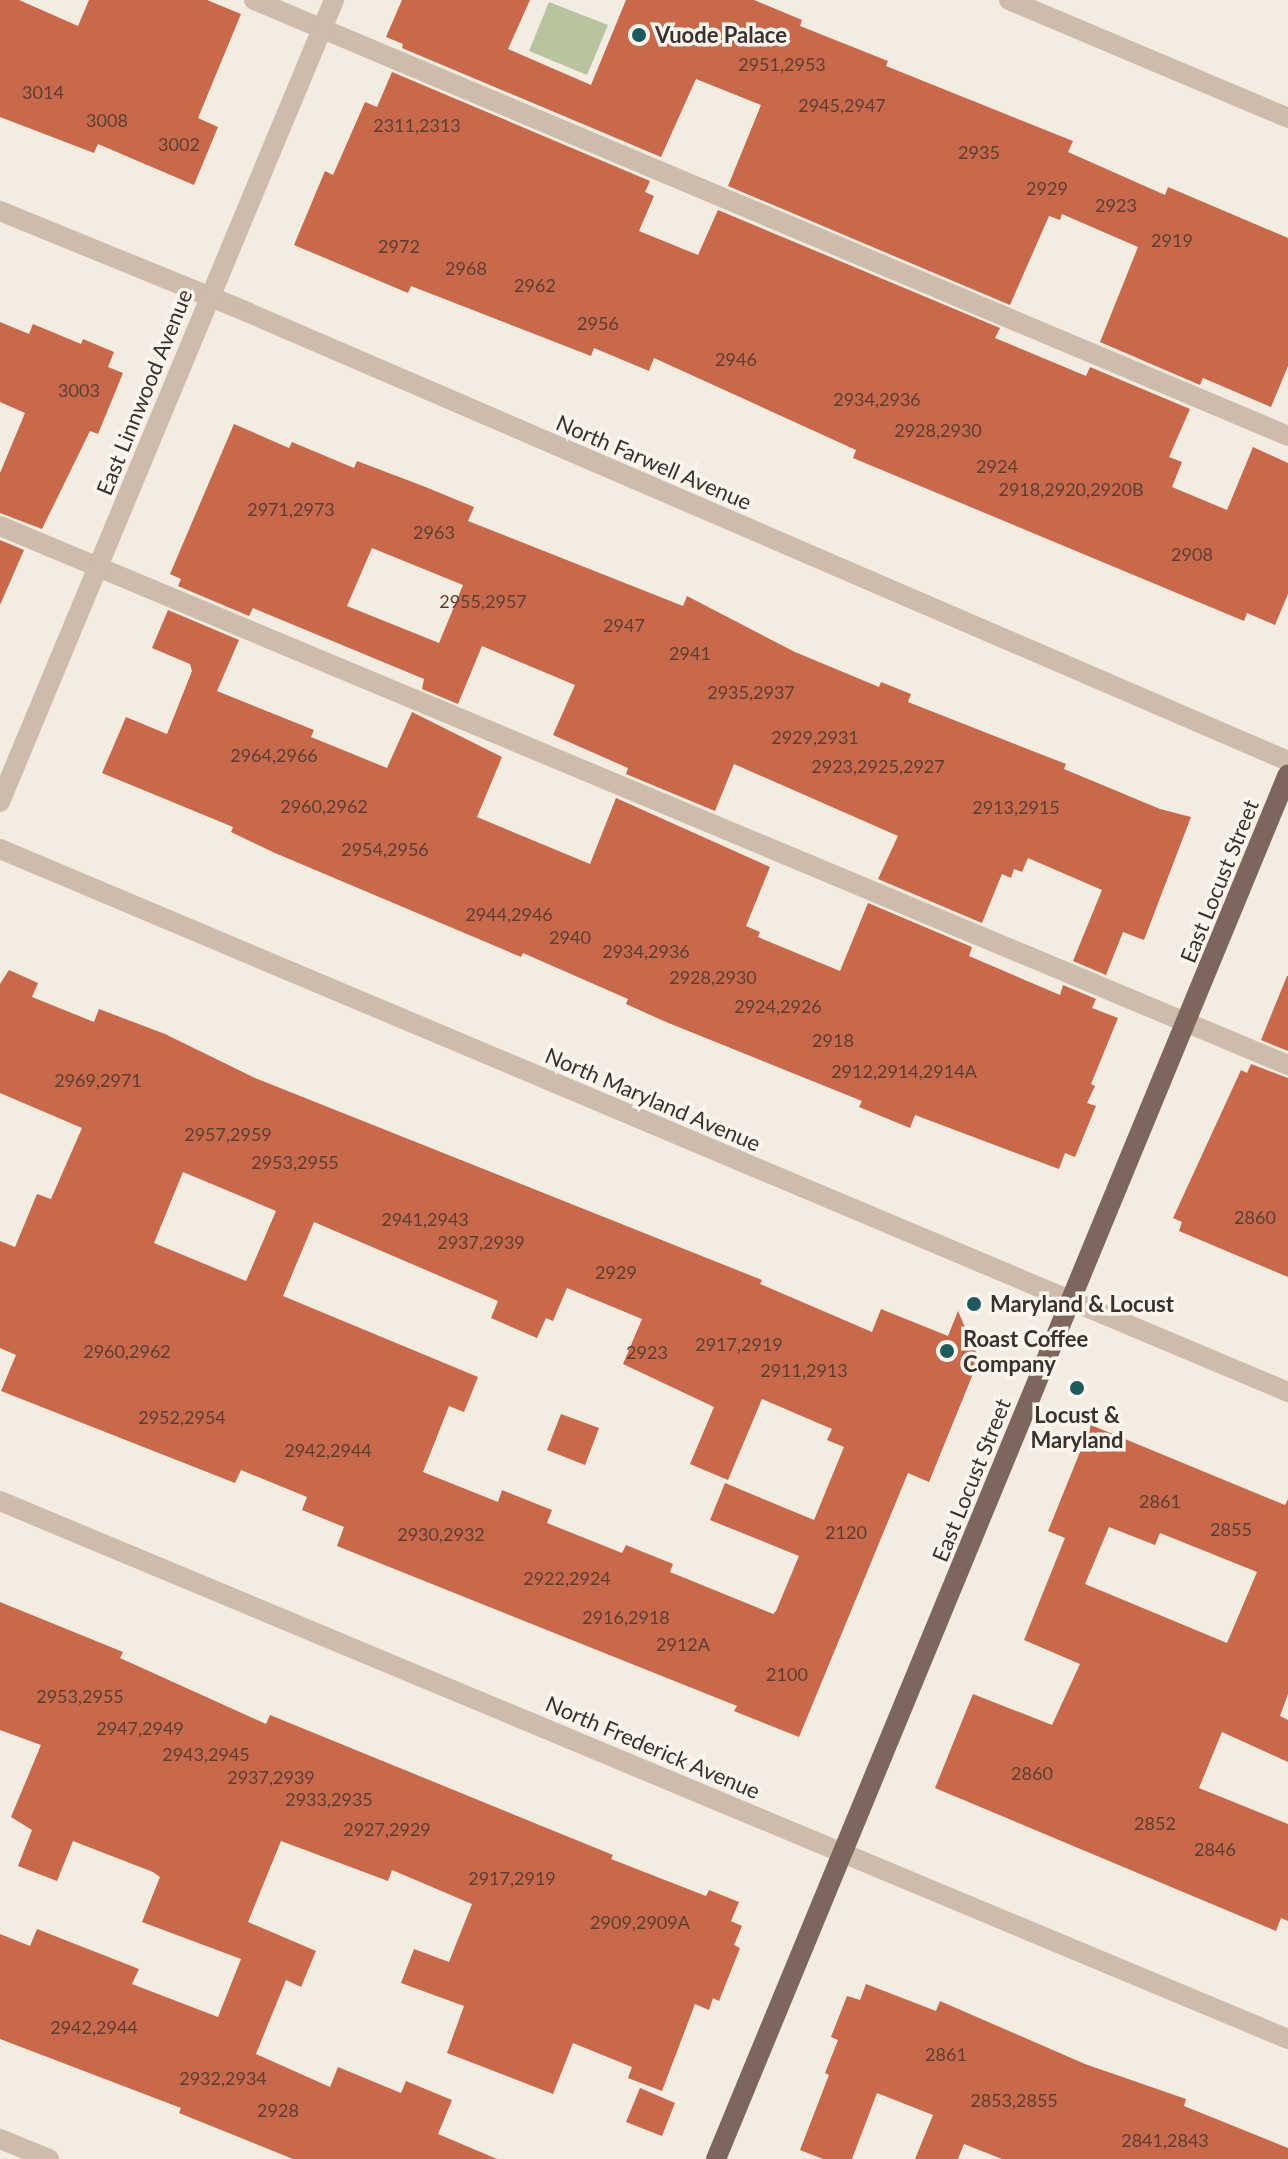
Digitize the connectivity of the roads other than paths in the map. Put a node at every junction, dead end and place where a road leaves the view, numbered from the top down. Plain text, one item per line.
1 (254, 0) edge
2 (334, 0) edge
3 (1009, 0) edge
4 (322, 29) junction
5 (1288, 118) edge
6 (0, 211) edge
7 (209, 298) junction
8 (1288, 436) edge
9 (0, 526) edge
10 (98, 567) junction
11 (1288, 761) edge
12 (1288, 774) edge
13 (0, 802) edge
14 (0, 849) edge
15 (1186, 1023) junction
16 (1288, 1065) edge
17 (1070, 1301) junction
18 (1288, 1392) edge
19 (0, 1501) edge
20 (844, 1851) junction
21 (1288, 2039) edge
22 (0, 2139) edge
23 (49, 2159) edge
24 (716, 2159) edge

1 - 4 street
2 - 4 street, East Linnwood Avenue
3 - 5 street
4 - 7 street, East Linnwood Avenue
4 - 8 street
6 - 7 street, North Farwell Avenue
7 - 10 street, East Linnwood Avenue
7 - 11 street, North Farwell Avenue
9 - 10 street
10 - 13 street, East Linnwood Avenue
10 - 15 street
12 - 15 main road, East Locust Street
14 - 17 street, North Maryland Avenue
15 - 16 street
15 - 17 main road, East Locust Street
17 - 18 street, North Maryland Avenue
17 - 20 main road, East Locust Street
19 - 20 street, North Frederick Avenue
20 - 21 street, North Frederick Avenue
20 - 24 main road, East Locust Street
22 - 23 street

